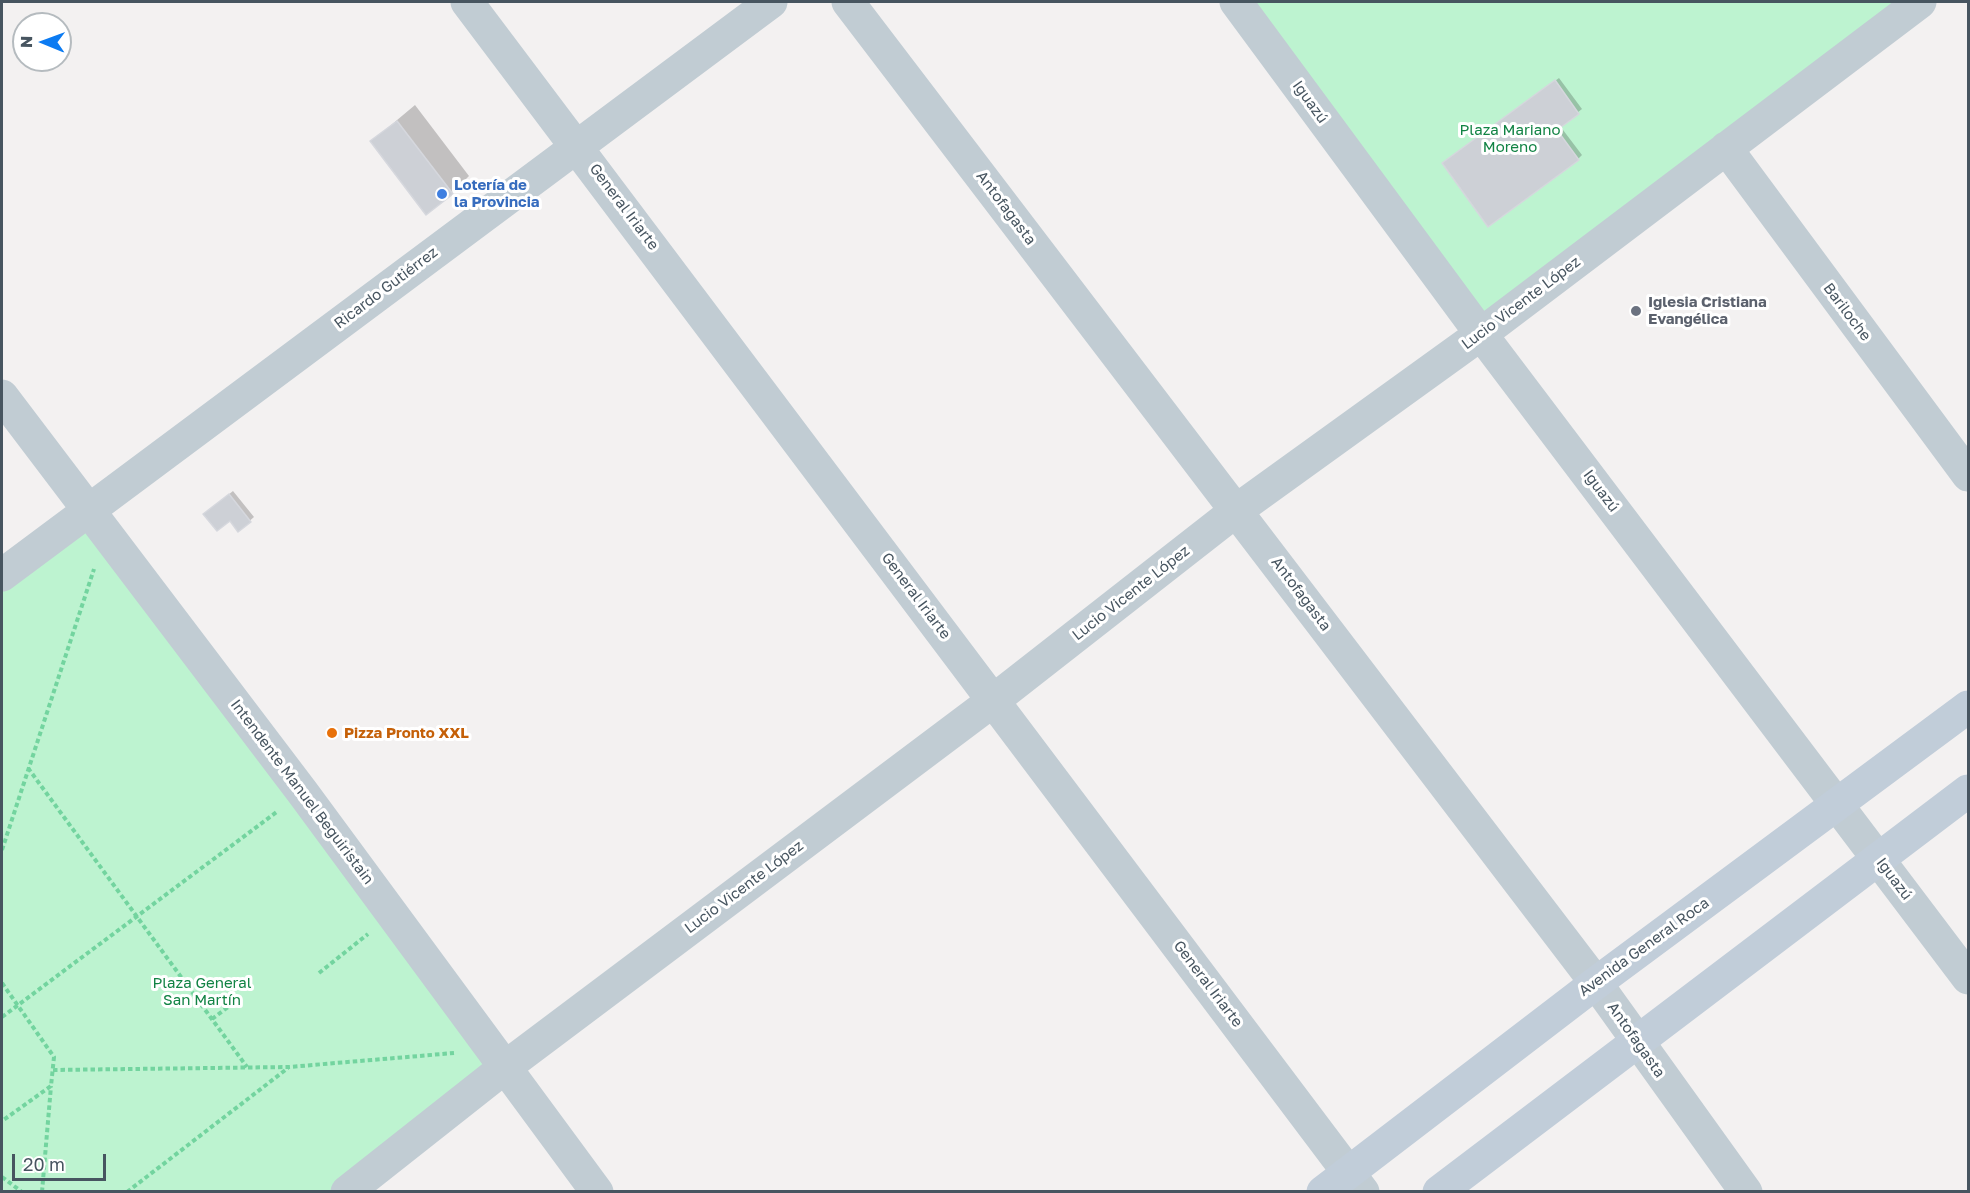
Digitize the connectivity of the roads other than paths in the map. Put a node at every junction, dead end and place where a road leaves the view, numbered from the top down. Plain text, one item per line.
1 (467, 2) edge
2 (771, 2) edge
3 (848, 2) edge
4 (1236, 2) edge
5 (1920, 2) edge
6 (578, 146) junction
7 (1726, 148) junction
8 (1481, 334) junction
9 (2, 396) edge
10 (1968, 475) edge
11 (1237, 510) junction
12 (96, 523) junction
13 (2, 574) edge
14 (994, 700) junction
15 (1968, 707) edge
16 (1968, 791) edge
17 (1839, 804) junction
18 (1880, 859) junction
19 (1968, 978) edge
20 (1596, 983) junction
21 (1637, 1042) junction
22 (498, 1059) junction
23 (1356, 1182) edge
24 (347, 1191) edge
25 (597, 1191) edge
26 (1323, 1191) edge
27 (1439, 1191) edge
28 (1746, 1191) edge

1 - 6 street, General Iriarte
2 - 6 street, Ricardo Gutiérrez
3 - 11 street, Antofagasta
4 - 8 street, Iguazú
5 - 7 street, Lucio Vicente López
6 - 12 street, Ricardo Gutiérrez
6 - 14 street, General Iriarte
7 - 8 street, Lucio Vicente López
7 - 10 street, Bariloche
8 - 11 street, Lucio Vicente López
8 - 17 street, Iguazú
9 - 12 street, Intendente Manuel Beguiristain
11 - 14 street, Lucio Vicente López
11 - 20 street, Antofagasta
12 - 13 street, Ricardo Gutiérrez
12 - 22 street, Intendente Manuel Beguiristain
14 - 22 street, Lucio Vicente López
14 - 23 street, General Iriarte
15 - 17 main road, Avenida General Roca
16 - 18 main road
17 - 18 street, Iguazú
17 - 20 main road, Avenida General Roca
18 - 19 street, Iguazú
18 - 21 main road
20 - 21 street, Antofagasta
20 - 23 main road, Avenida General Roca
21 - 27 main road
21 - 28 street, Antofagasta
22 - 24 street, Lucio Vicente López
22 - 25 street, Intendente Manuel Beguiristain
23 - 26 main road, Avenida General Roca

